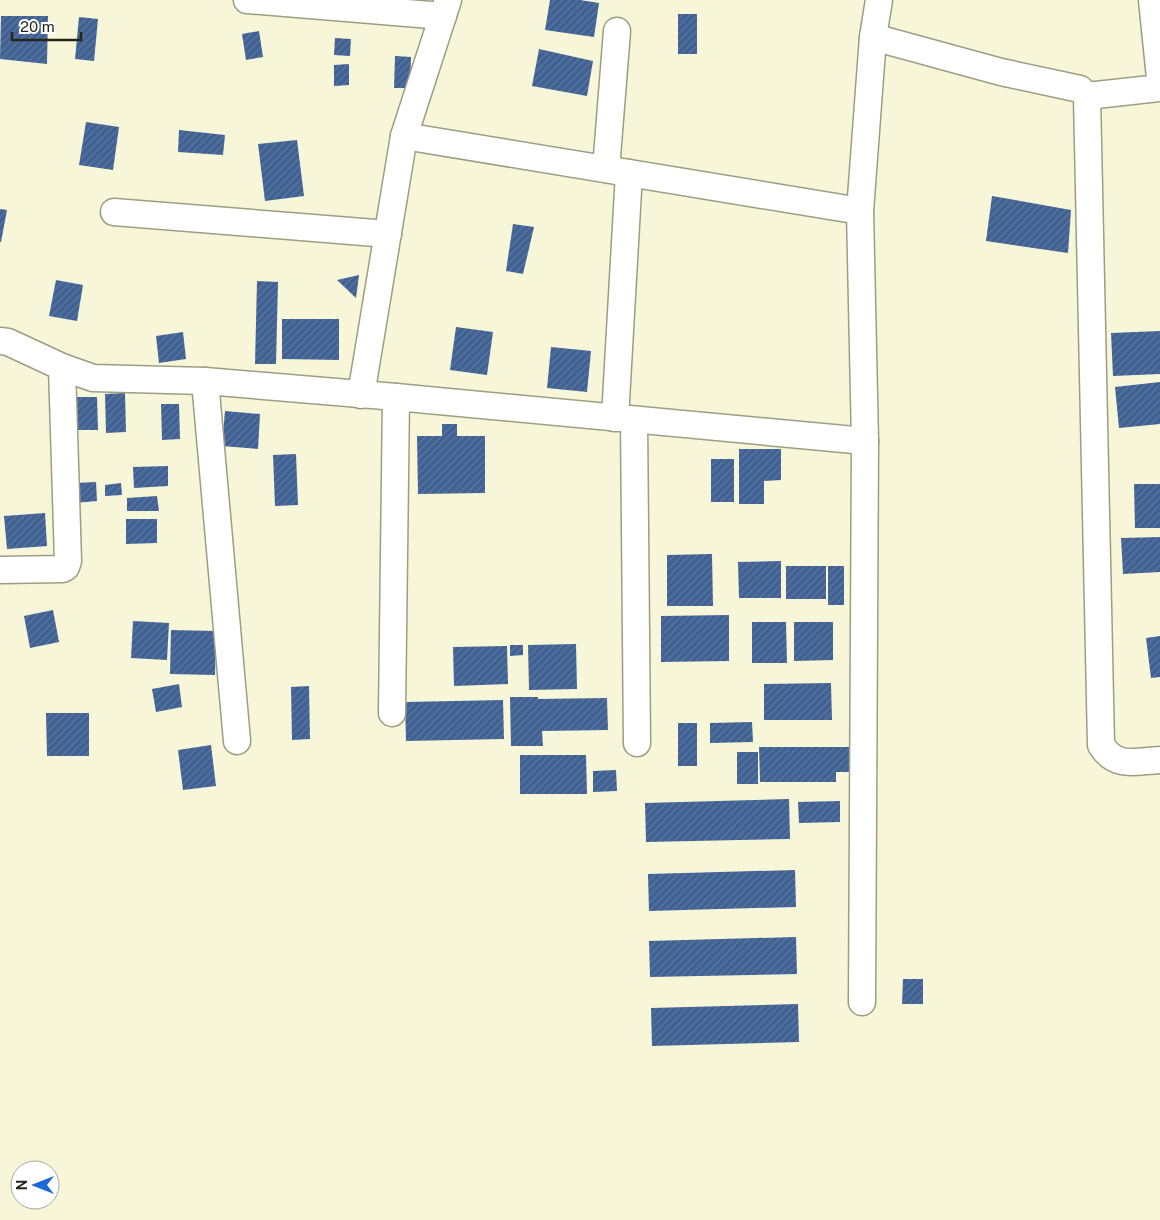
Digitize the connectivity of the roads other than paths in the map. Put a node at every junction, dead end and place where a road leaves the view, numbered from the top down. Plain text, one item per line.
1 (247, 0) edge
2 (879, 0) edge
3 (1152, 0) edge
4 (445, 8) edge
5 (617, 30) dead end
6 (872, 37) junction
7 (1160, 78) edge
8 (1160, 88) edge
9 (1087, 96) junction
10 (404, 136) junction
11 (617, 171) junction
12 (860, 211) junction
13 (114, 212) dead end
14 (388, 234) junction
15 (0, 341) edge
16 (62, 366) junction
17 (204, 381) junction
18 (361, 395) junction
19 (396, 397) junction
20 (625, 419) junction
21 (865, 441) junction
22 (0, 570) edge
23 (392, 713) dead end
24 (237, 741) dead end
25 (637, 742) dead end
26 (1160, 760) edge
27 (862, 1002) dead end

1 - 4 street
2 - 6 street
3 - 7 street
4 - 10 street
5 - 11 street
6 - 9 street
6 - 12 street
8 - 9 street
9 - 26 street
10 - 11 street
10 - 14 street
11 - 12 street
11 - 20 street
12 - 21 street
13 - 14 street
14 - 18 street
15 - 16 street
16 - 17 street
16 - 22 street
17 - 18 street
17 - 24 street
18 - 19 street
19 - 20 street
19 - 23 street
20 - 21 street
20 - 25 street
21 - 27 street

